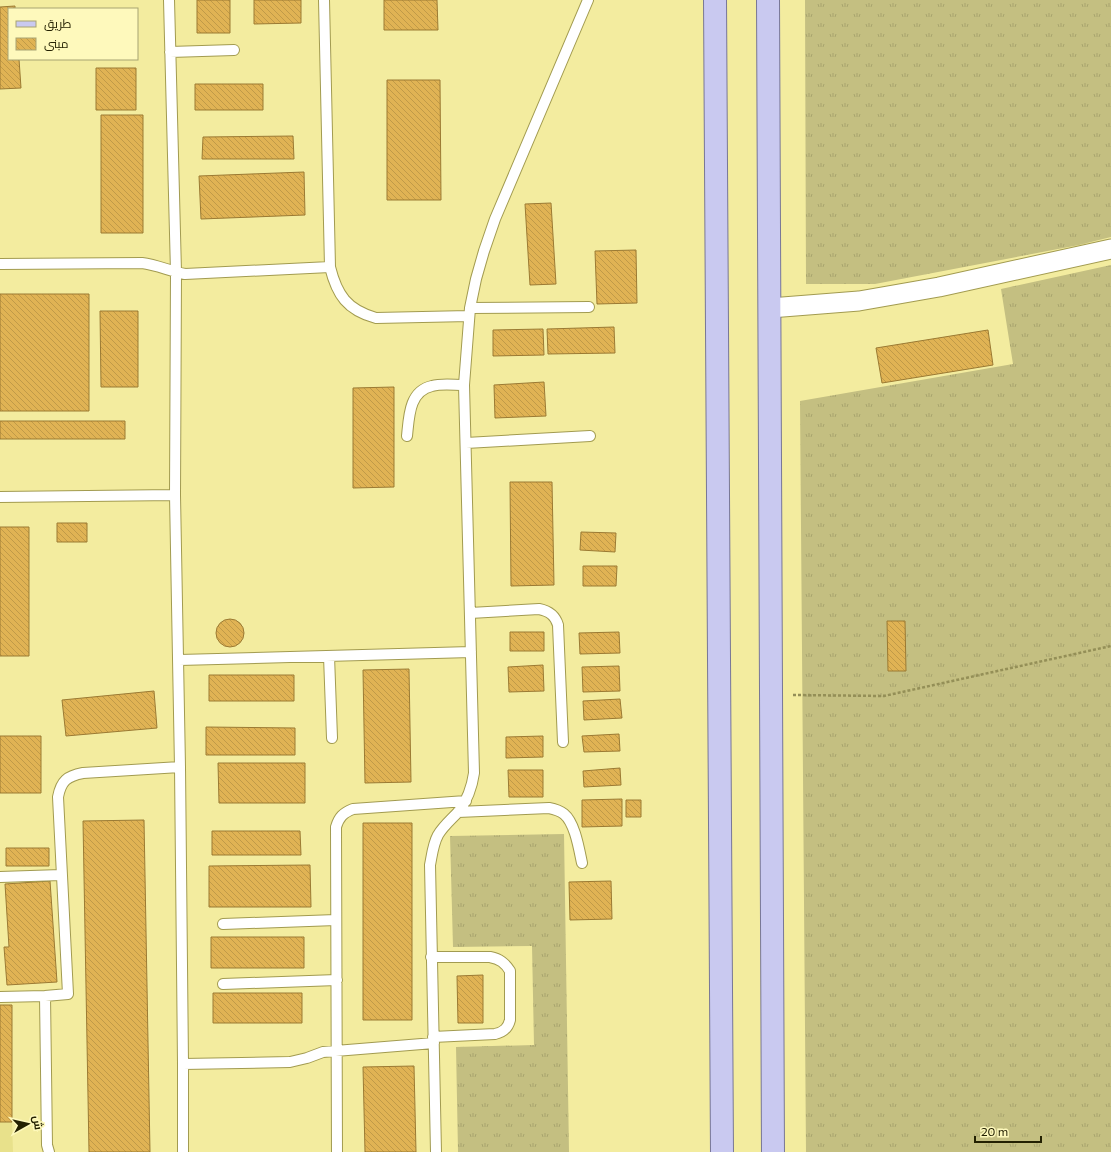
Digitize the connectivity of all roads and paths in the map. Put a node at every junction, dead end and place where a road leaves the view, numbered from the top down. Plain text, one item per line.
1 (168, 0) edge
2 (324, 0) edge
3 (588, 0) edge
4 (715, 0) edge
5 (768, 0) edge
6 (234, 50) dead end
7 (170, 52) junction
8 (1111, 249) edge
9 (0, 264) edge
10 (330, 267) junction
11 (176, 272) junction
12 (589, 307) dead end
13 (770, 308) junction
14 (470, 312) junction
15 (464, 385) junction
16 (407, 436) dead end
17 (590, 436) dead end
18 (466, 443) junction
19 (175, 495) junction
20 (0, 497) edge
21 (470, 613) junction
22 (1111, 646) edge
23 (471, 652) junction
24 (329, 656) junction
25 (179, 660) junction
26 (770, 695) junction
27 (332, 738) dead end
28 (563, 742) dead end
29 (180, 767) junction
30 (466, 801) junction
31 (458, 812) junction
32 (582, 863) dead end
33 (61, 875) junction
34 (0, 877) edge
35 (336, 920) junction
36 (223, 924) dead end
37 (432, 957) junction
38 (337, 980) junction
39 (223, 984) dead end
40 (45, 996) junction
41 (0, 997) edge
42 (433, 1040) junction
43 (337, 1050) junction
44 (183, 1064) junction
45 (49, 1152) edge
46 (183, 1152) edge
47 (337, 1152) edge
48 (436, 1152) edge
49 (722, 1152) edge
50 (773, 1152) edge

1 - 7 lane
2 - 10 lane
3 - 14 lane
4 - 49 main road
5 - 13 main road
6 - 7 lane
7 - 11 lane
8 - 13 street
9 - 11 lane
10 - 11 lane
10 - 14 lane
11 - 19 lane
12 - 14 lane
13 - 26 main road
14 - 15 lane
15 - 16 lane
15 - 18 lane
17 - 18 lane
18 - 21 lane
19 - 20 lane
19 - 25 lane
21 - 23 lane
21 - 28 lane
22 - 26 path
23 - 24 lane
23 - 30 lane
24 - 25 lane
24 - 27 lane
25 - 29 lane
26 - 50 main road
29 - 33 lane
29 - 44 lane
30 - 31 lane
30 - 35 lane
31 - 32 lane
31 - 37 lane
33 - 34 lane
33 - 40 lane
35 - 36 lane
35 - 38 lane
37 - 42 lane
37 - 42 lane
38 - 39 lane
38 - 43 lane
40 - 41 lane
40 - 45 lane
42 - 43 lane
42 - 48 lane
43 - 44 lane
43 - 47 lane
44 - 46 lane

